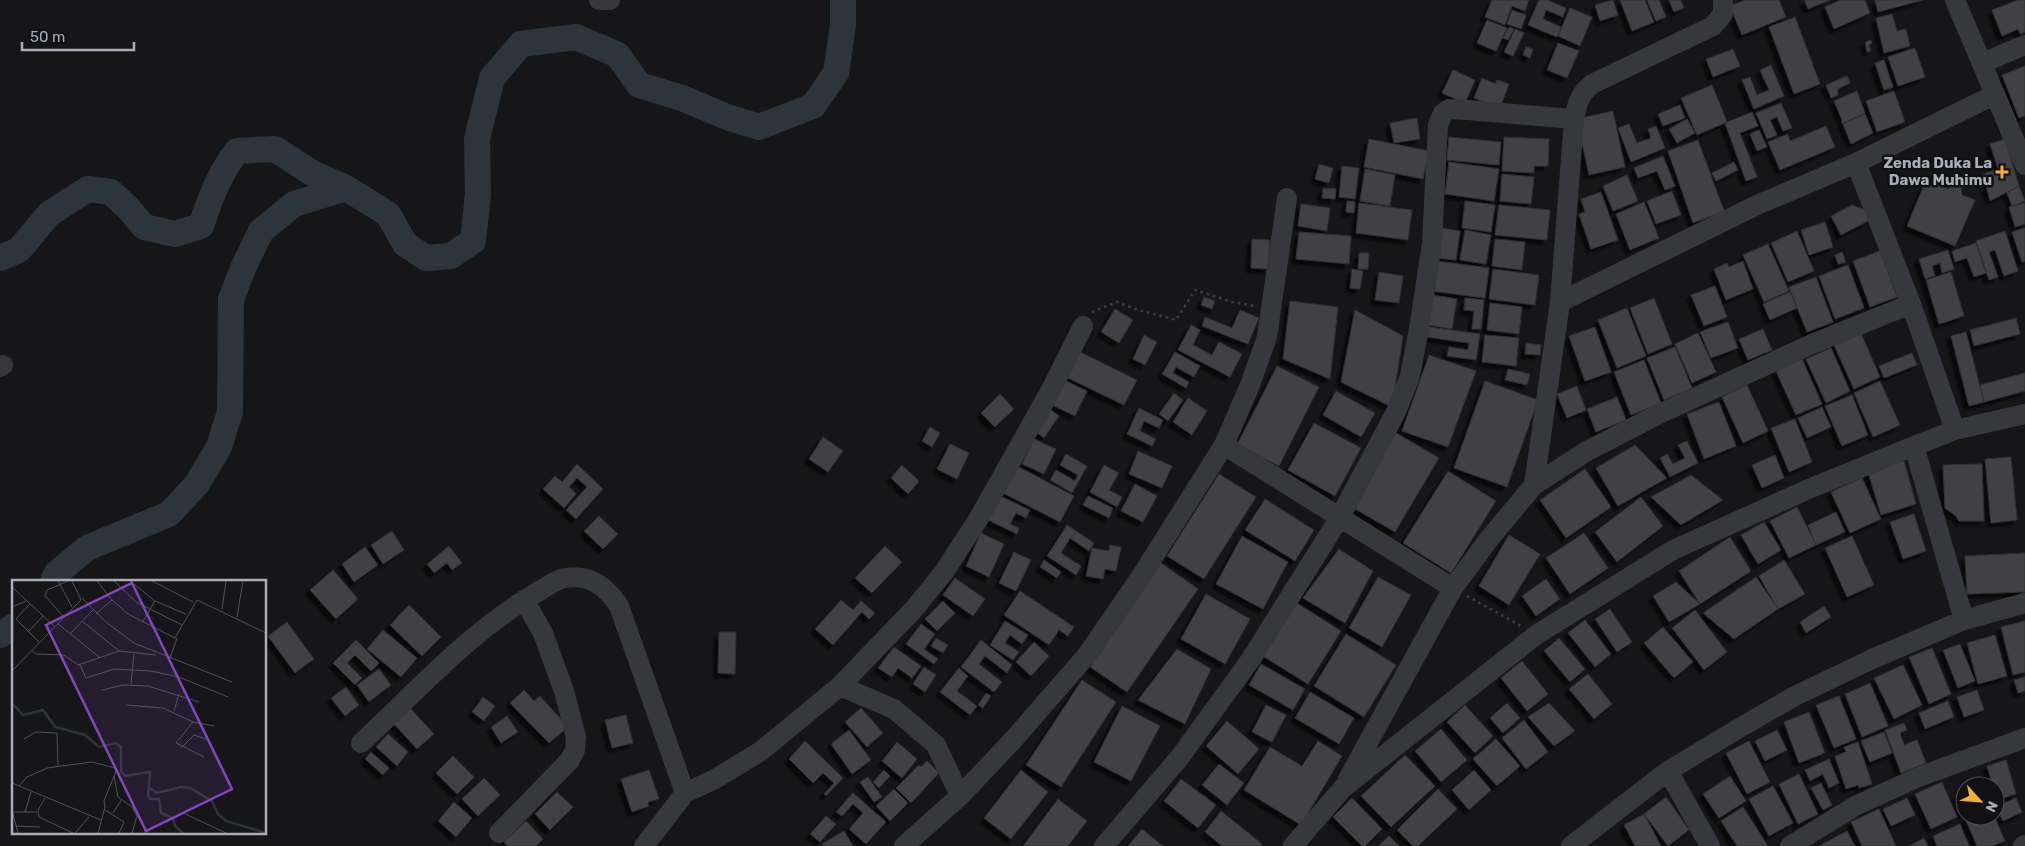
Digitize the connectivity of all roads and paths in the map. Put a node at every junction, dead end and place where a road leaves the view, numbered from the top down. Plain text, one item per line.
1 (599, 0) edge
2 (610, 0) edge
3 (1723, 0) edge
4 (1955, 0) edge
5 (2025, 45) edge
6 (1982, 63) junction
7 (1994, 95) junction
8 (1574, 119) junction
9 (1856, 163) junction
10 (2025, 165) edge
11 (1287, 198) dead end
12 (1560, 302) junction
13 (1910, 304) junction
14 (1083, 326) joint
15 (1268, 328) junction
16 (2025, 414) edge
17 (1956, 430) junction
18 (1224, 445) junction
19 (1914, 446) junction
20 (1534, 485) junction
21 (1340, 517) junction
22 (1453, 588) junction
23 (524, 600) junction
24 (2025, 603) edge
25 (1964, 620) junction
26 (1536, 635) junction
27 (840, 686) junction
28 (2025, 738) edge
29 (361, 743) dead end
30 (1668, 771) junction
31 (1343, 788) junction
32 (685, 793) junction
33 (960, 796) junction
34 (499, 834) dead end
35 (644, 846) edge
36 (904, 846) edge
37 (1104, 846) edge
38 (1293, 846) edge
39 (1571, 846) edge
40 (1710, 846) edge
41 (1790, 846) edge

1 - 2 street
3 - 8 street
4 - 6 street
5 - 6 street
6 - 7 street
7 - 9 street
7 - 10 street
8 - 12 street
8 - 21 street
9 - 12 street
9 - 13 street
11 - 15 street
12 - 20 street
13 - 17 street
13 - 20 street
14 - 15 path
14 - 27 street
15 - 18 street
16 - 17 street
17 - 19 street
18 - 21 street
18 - 33 street
19 - 25 street
19 - 26 street
20 - 22 street
21 - 22 street
21 - 37 street
22 - 26 path
22 - 31 street
23 - 29 street
23 - 32 street
23 - 34 street
24 - 25 street
25 - 30 street
26 - 31 street
27 - 32 street
27 - 33 street
28 - 41 street
30 - 39 street
30 - 40 street
31 - 38 street
32 - 35 street
33 - 36 street

